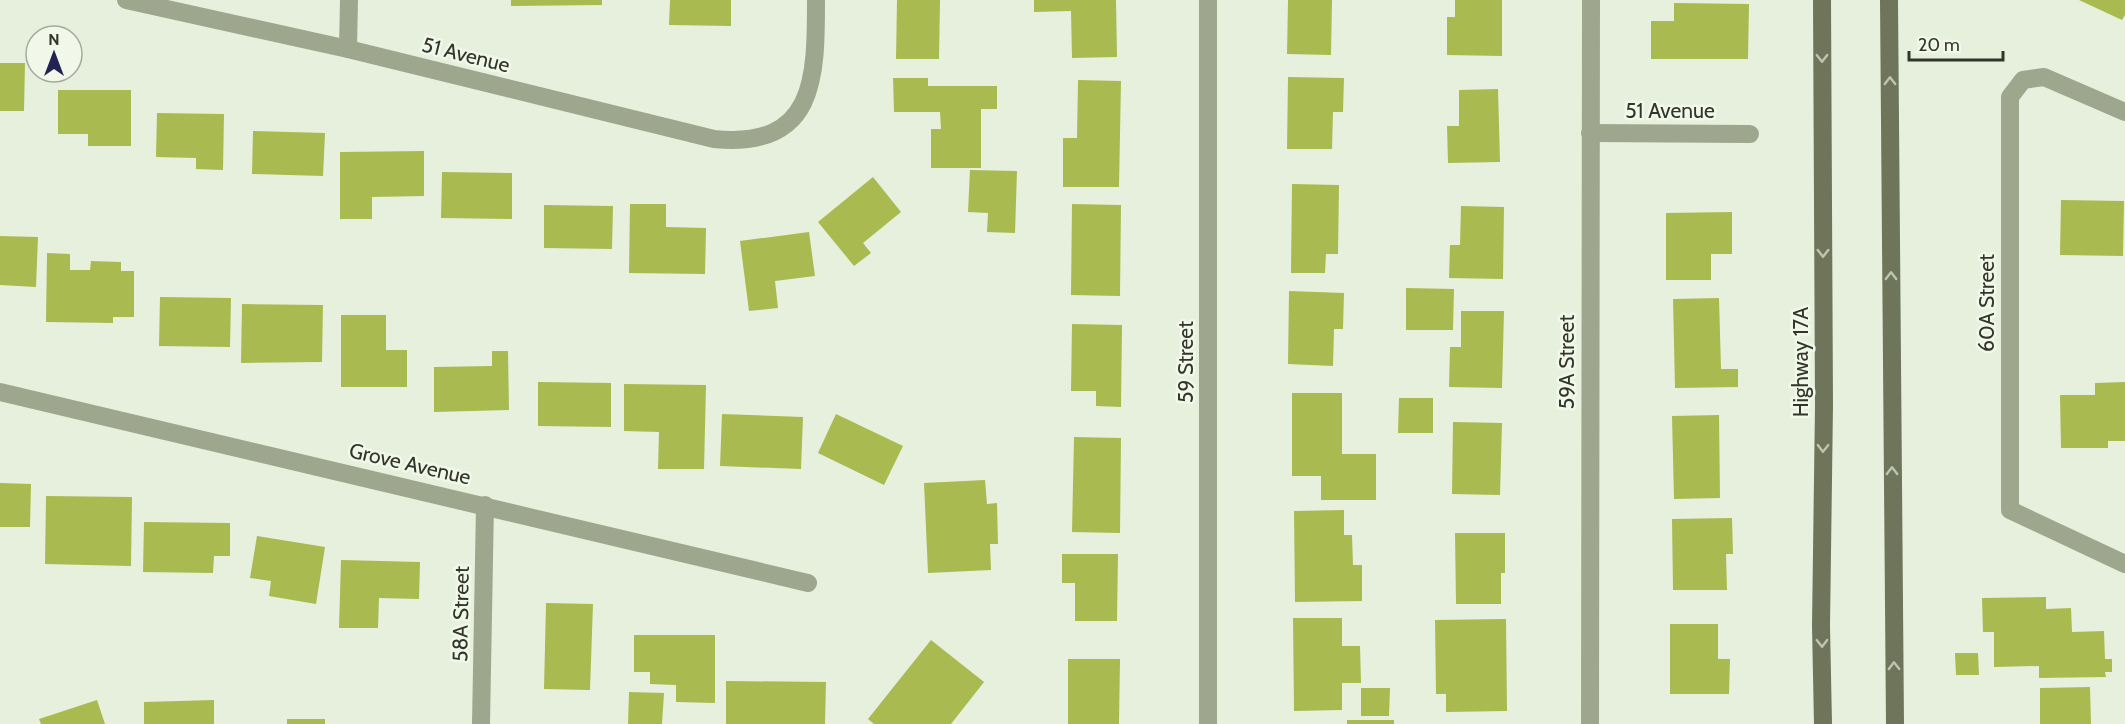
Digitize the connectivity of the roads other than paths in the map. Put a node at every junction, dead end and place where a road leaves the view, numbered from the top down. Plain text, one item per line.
1 (126, 0) edge
2 (349, 0) edge
3 (816, 0) edge
4 (1208, 0) edge
5 (1591, 0) edge
6 (1822, 0) edge
7 (1889, 0) edge
8 (348, 49) junction
9 (2125, 112) edge
10 (1590, 133) junction
11 (1750, 134) dead end
12 (0, 392) edge
13 (485, 505) junction
14 (2125, 564) edge
15 (808, 583) dead end
16 (481, 724) edge
17 (1208, 724) edge
18 (1590, 724) edge
19 (1824, 724) edge
20 (1895, 724) edge

1 - 8 street, 51 Avenue
2 - 8 street
3 - 8 street, 51 Avenue
4 - 17 street, 59 Street
5 - 10 street, 59A Street
6 -> 19 main road, Highway 17A
20 -> 7 main road
9 - 14 street, 60A Street
10 - 11 street, 51 Avenue
10 - 18 street, 59A Street
12 - 13 street, Grove Avenue
13 - 15 street, Grove Avenue
13 - 16 street, 58A Street

